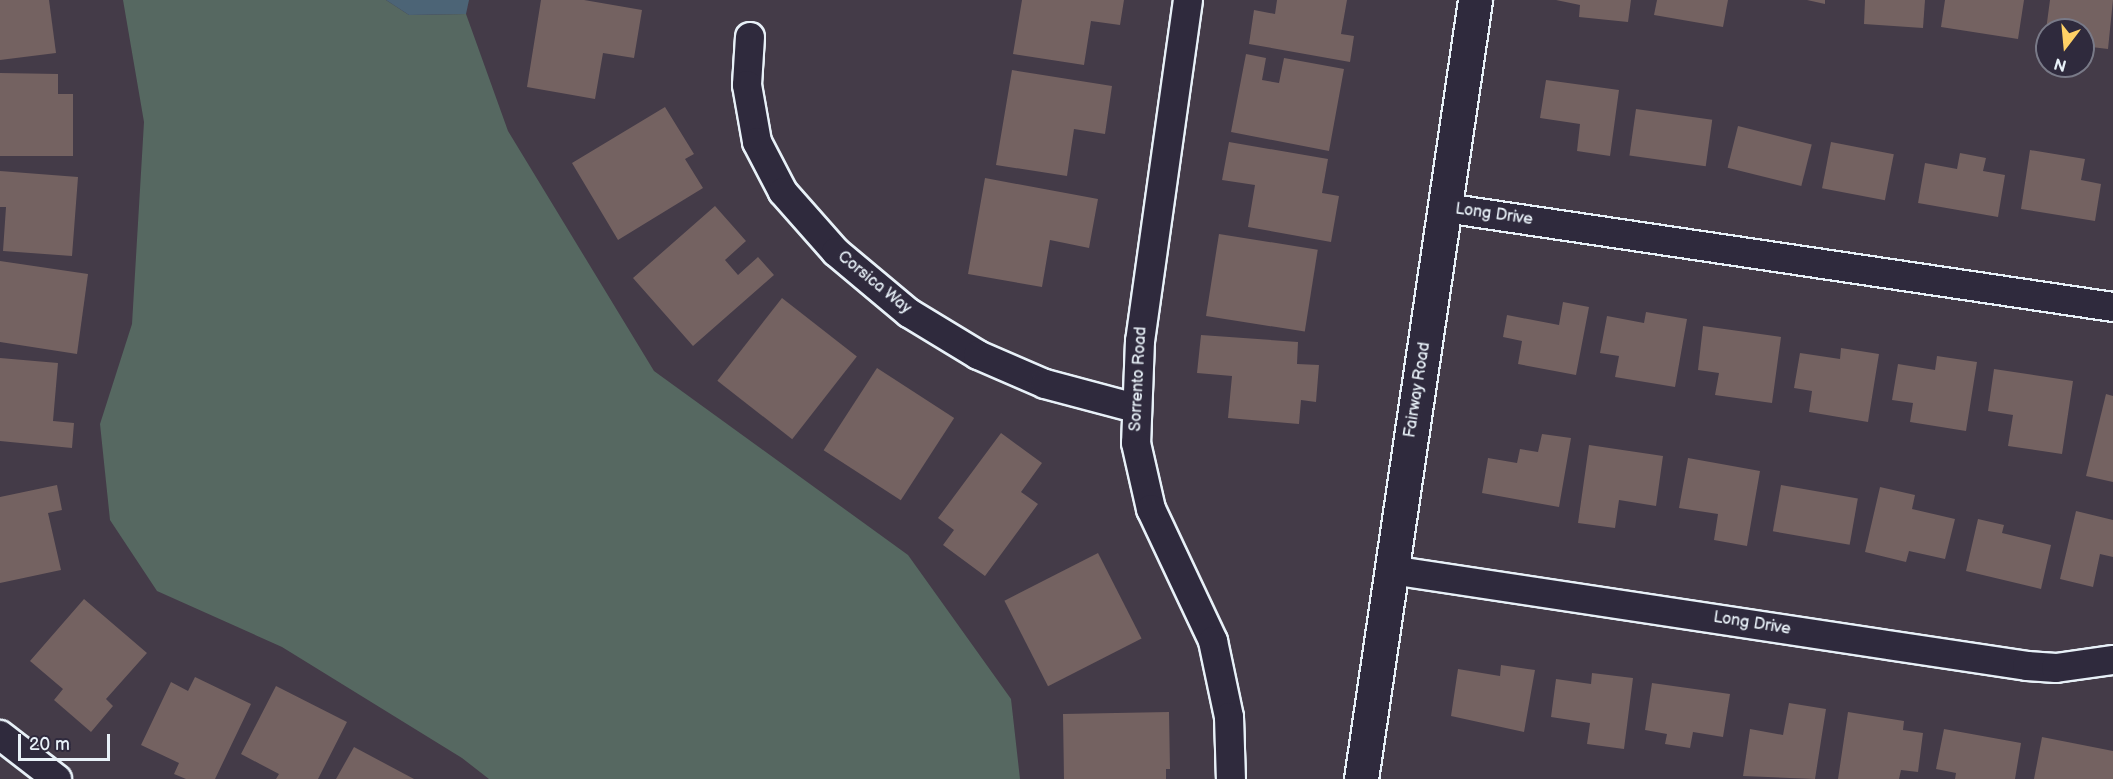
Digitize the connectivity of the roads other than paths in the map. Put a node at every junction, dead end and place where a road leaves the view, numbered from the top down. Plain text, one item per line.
1 (1188, 0) edge
2 (1474, 0) edge
3 (750, 37) dead end
4 (1445, 208) junction
5 (2113, 307) edge
6 (1135, 408) junction
7 (1391, 570) junction
8 (2113, 660) edge
9 (0, 735) edge
10 (57, 779) edge
11 (1232, 779) edge
12 (1361, 779) edge

1 - 6 street, Sorrento Road
2 - 4 street, Fairway Road
3 - 6 street, Corsica Way
4 - 5 street, Long Drive
4 - 7 street, Fairway Road
6 - 11 street, Sorrento Road
7 - 8 street, Long Drive
7 - 12 street, Fairway Road
9 - 10 street

